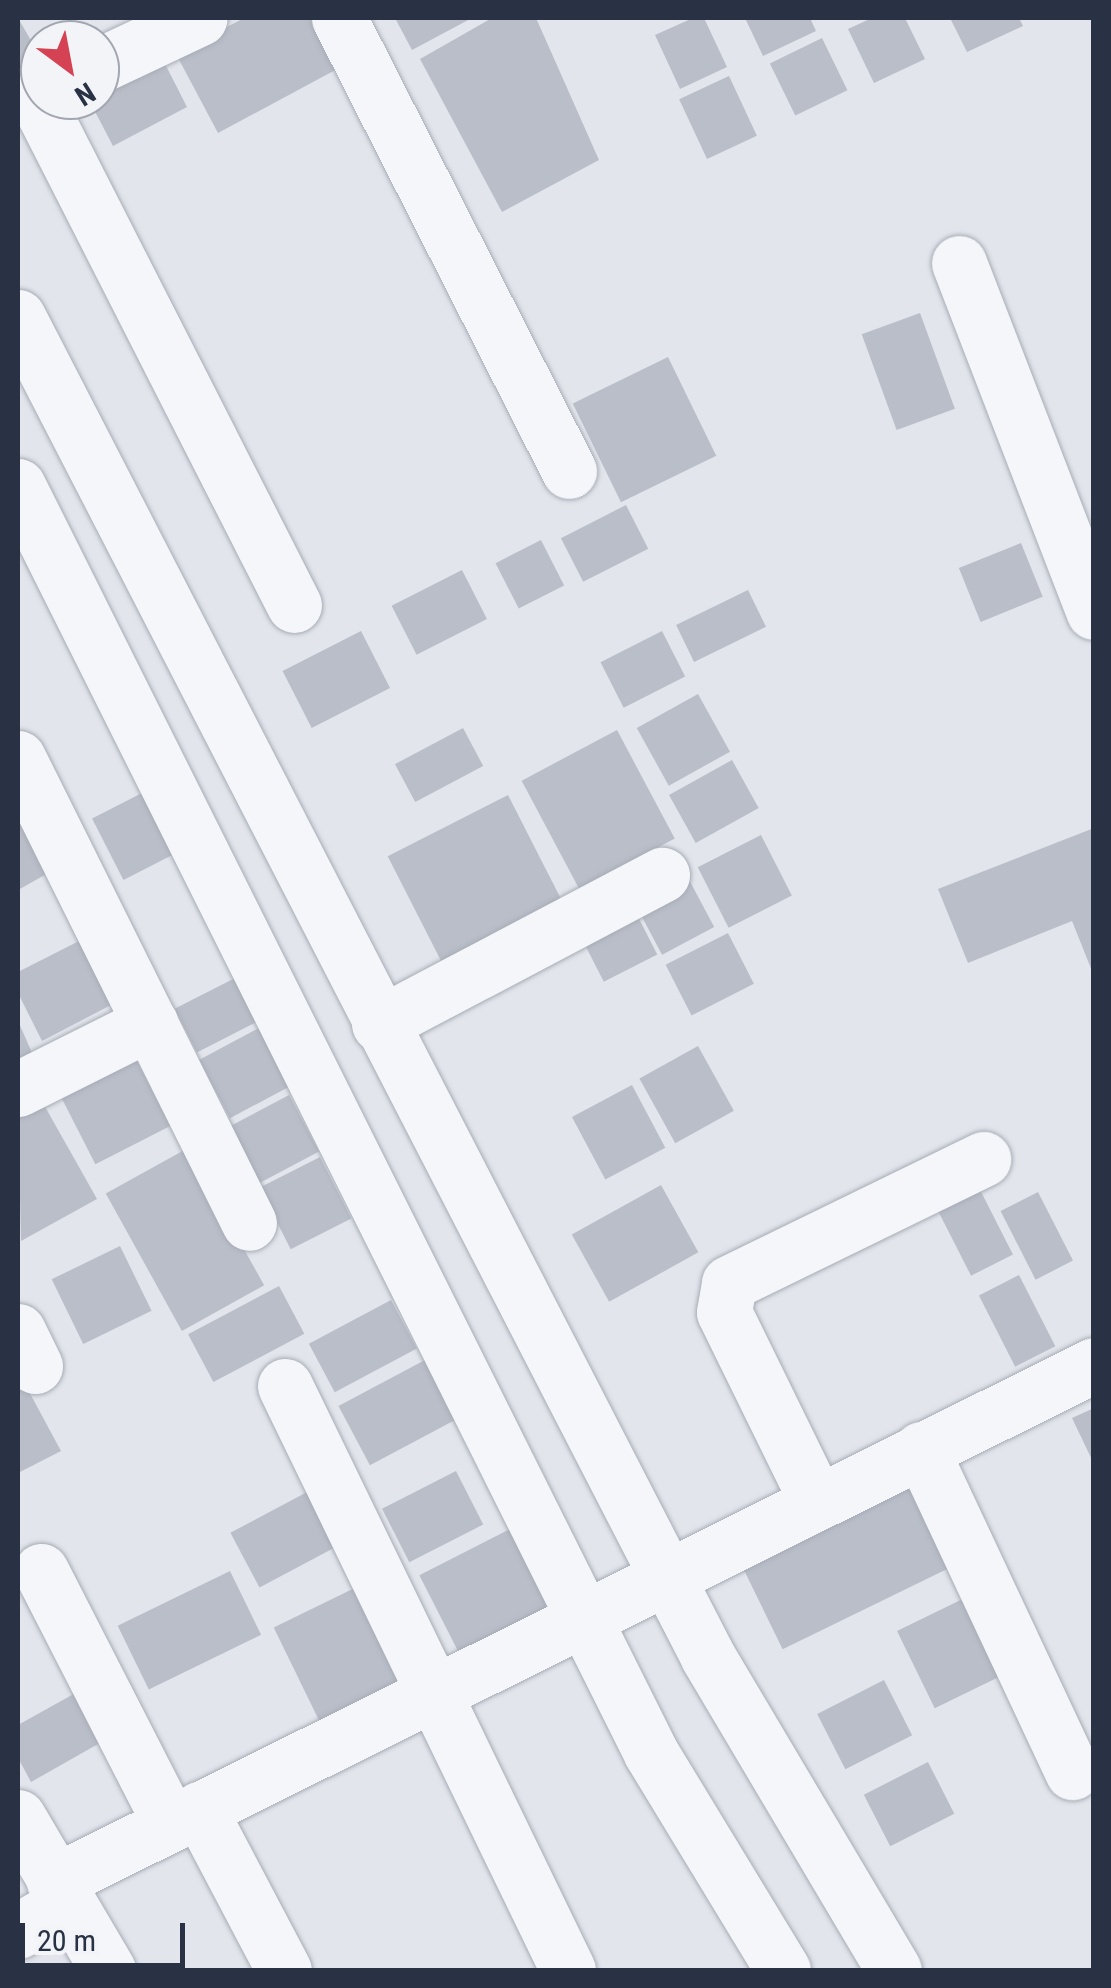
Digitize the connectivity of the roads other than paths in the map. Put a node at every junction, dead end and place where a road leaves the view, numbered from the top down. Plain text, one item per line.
1 (200, 18) edge
2 (339, 18) edge
3 (120, 56) edge
4 (42, 120) edge
5 (958, 262) dead end
6 (18, 316) edge
7 (570, 472) dead end
8 (18, 486) edge
9 (294, 605) dead end
10 (1094, 612) edge
11 (18, 758) edge
12 (662, 875) dead end
13 (150, 1024) junction
14 (379, 1024) junction
15 (18, 1089) edge
16 (984, 1160) dead end
17 (249, 1223) dead end
18 (1094, 1365) edge
19 (286, 1386) dead end
20 (921, 1449) junction
21 (816, 1500) junction
22 (41, 1571) dead end
23 (666, 1574) junction
24 (581, 1616) junction
25 (434, 1690) junction
26 (1072, 1772) dead end
27 (184, 1816) junction
28 (18, 1817) edge
29 (60, 1892) junction
30 (18, 1931) edge
31 (108, 1970) edge
32 (284, 1970) edge
33 (568, 1970) edge
34 (783, 1970) edge
35 (894, 1970) edge

1 - 3 street
2 - 7 street
4 - 9 street
5 - 10 street
6 - 14 street
8 - 24 street
11 - 13 street
12 - 14 street
13 - 15 street
13 - 17 street
14 - 23 street
16 - 21 street
18 - 20 street
19 - 25 street
20 - 21 street
20 - 26 street
21 - 23 street
22 - 27 street
23 - 24 street
23 - 35 street
24 - 25 street
24 - 34 street
25 - 27 street
25 - 33 street
27 - 29 street
27 - 32 street
28 - 29 street
29 - 30 street
29 - 31 street

